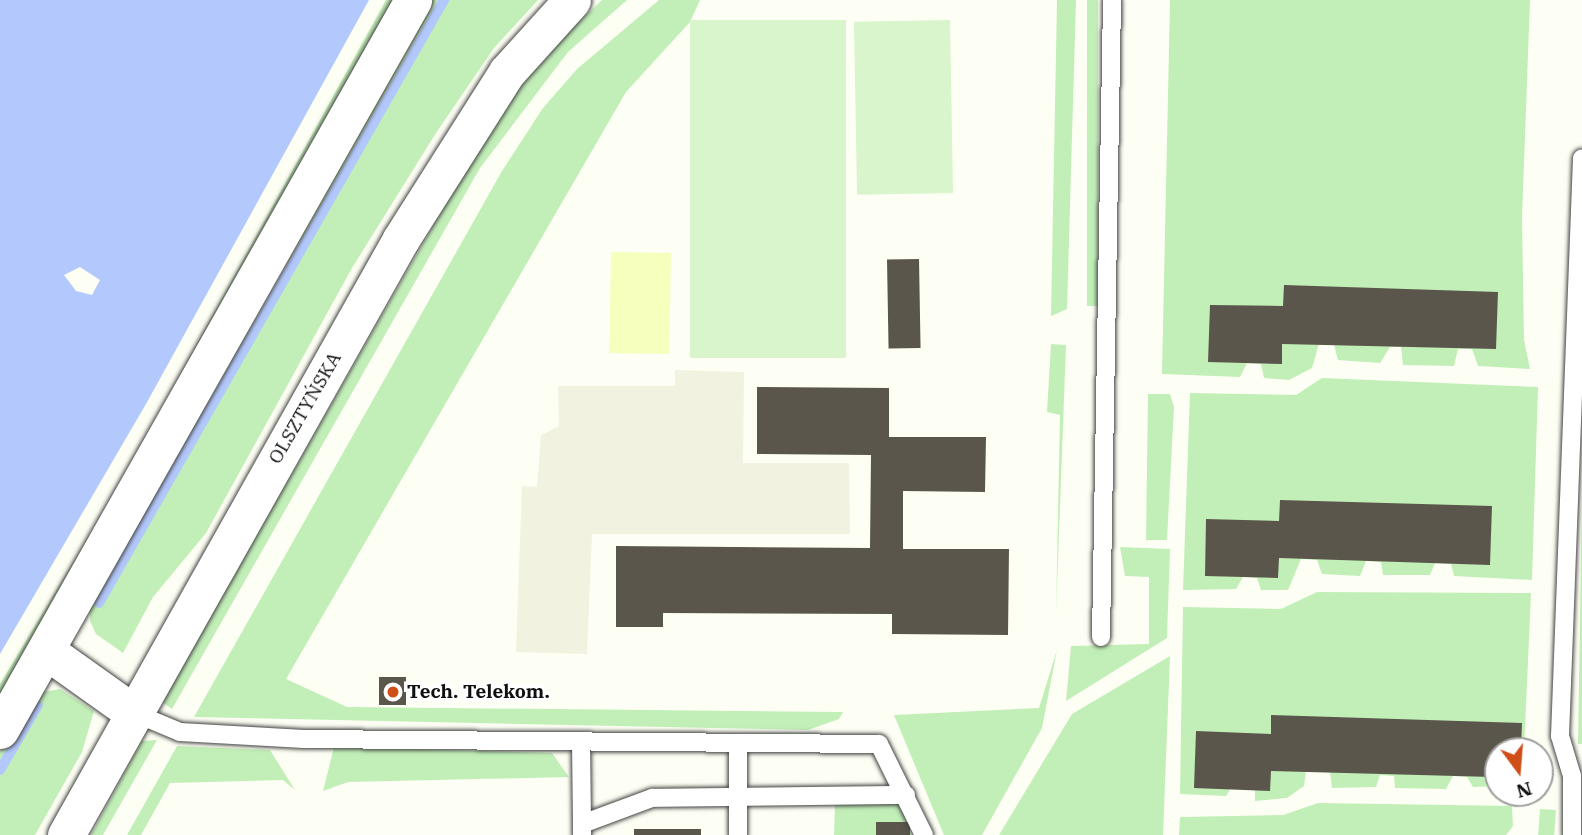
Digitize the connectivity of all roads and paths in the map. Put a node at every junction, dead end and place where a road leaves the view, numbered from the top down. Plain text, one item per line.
1 (413, 0) edge
2 (572, 0) edge
3 (1112, 0) edge
4 (1582, 158) edge
5 (1579, 321) edge
6 (1101, 637) dead end
7 (48, 652) junction
8 (132, 712) junction
9 (0, 730) edge
10 (581, 742) junction
11 (738, 743) junction
12 (1577, 776) edge
13 (906, 795) junction
14 (737, 796) junction
15 (582, 830) edge
16 (66, 835) edge
17 (738, 835) edge
18 (924, 835) edge
19 (1572, 835) edge

1 - 7 street
2 - 8 street, OLSZTYŃSKA
3 - 6 lane
4 - 5 lane
5 - 12 lane
7 - 8 street
7 - 9 street
8 - 10 lane
8 - 16 street, OLSZTYŃSKA
10 - 11 lane
10 - 15 lane
11 - 13 lane
11 - 14 lane
12 - 19 lane
13 - 14 lane
13 - 18 lane
14 - 15 lane
14 - 17 lane

